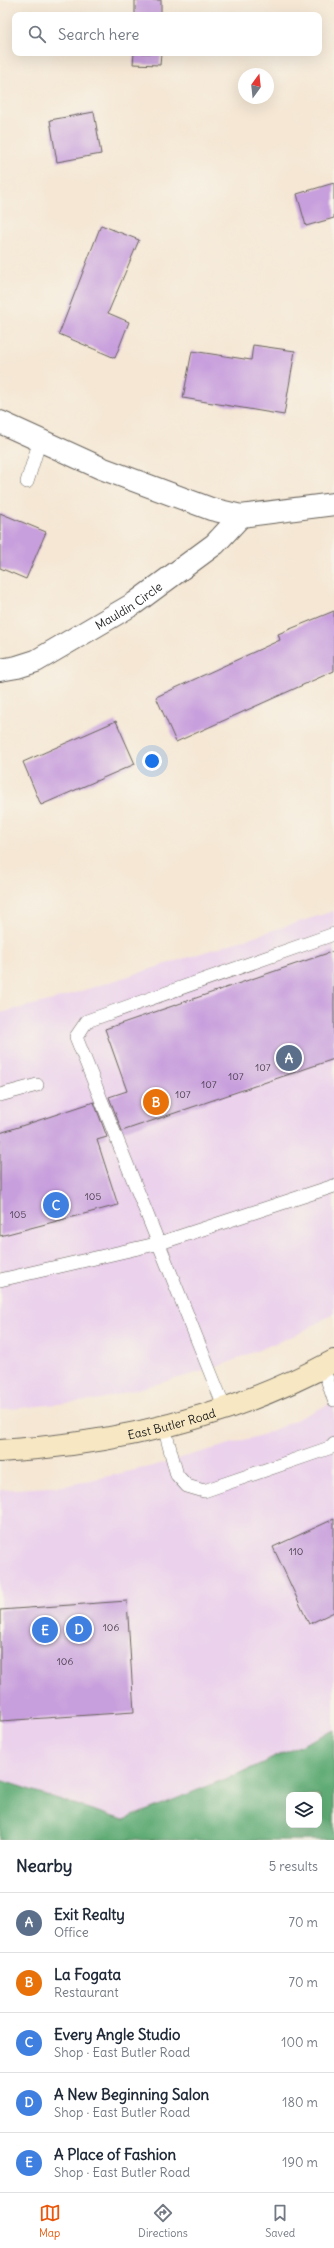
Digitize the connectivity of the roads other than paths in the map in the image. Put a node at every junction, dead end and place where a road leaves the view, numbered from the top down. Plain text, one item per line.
1 (0, 422) edge
2 (40, 440) junction
3 (27, 482) dead end
4 (334, 504) edge
5 (241, 516) junction
6 (0, 670) edge
7 (334, 934) edge
8 (37, 1085) dead end
9 (0, 1095) edge
10 (334, 1186) edge
11 (160, 1243) junction
12 (0, 1280) edge
13 (329, 1364) edge
14 (334, 1400) edge
15 (225, 1409) junction
16 (164, 1427) junction
17 (334, 1444) edge
18 (0, 1451) edge

1 - 2 street
2 - 3 lane
2 - 5 street
4 - 5 street
5 - 6 street, Mauldin Circle
7 - 11 lane
8 - 9 lane
10 - 11 lane
11 - 12 lane
11 - 15 lane
13 - 14 lane
13 - 15 main road, East Butler Road
15 - 16 main road, East Butler Road
16 - 17 lane
16 - 18 main road, East Butler Road

